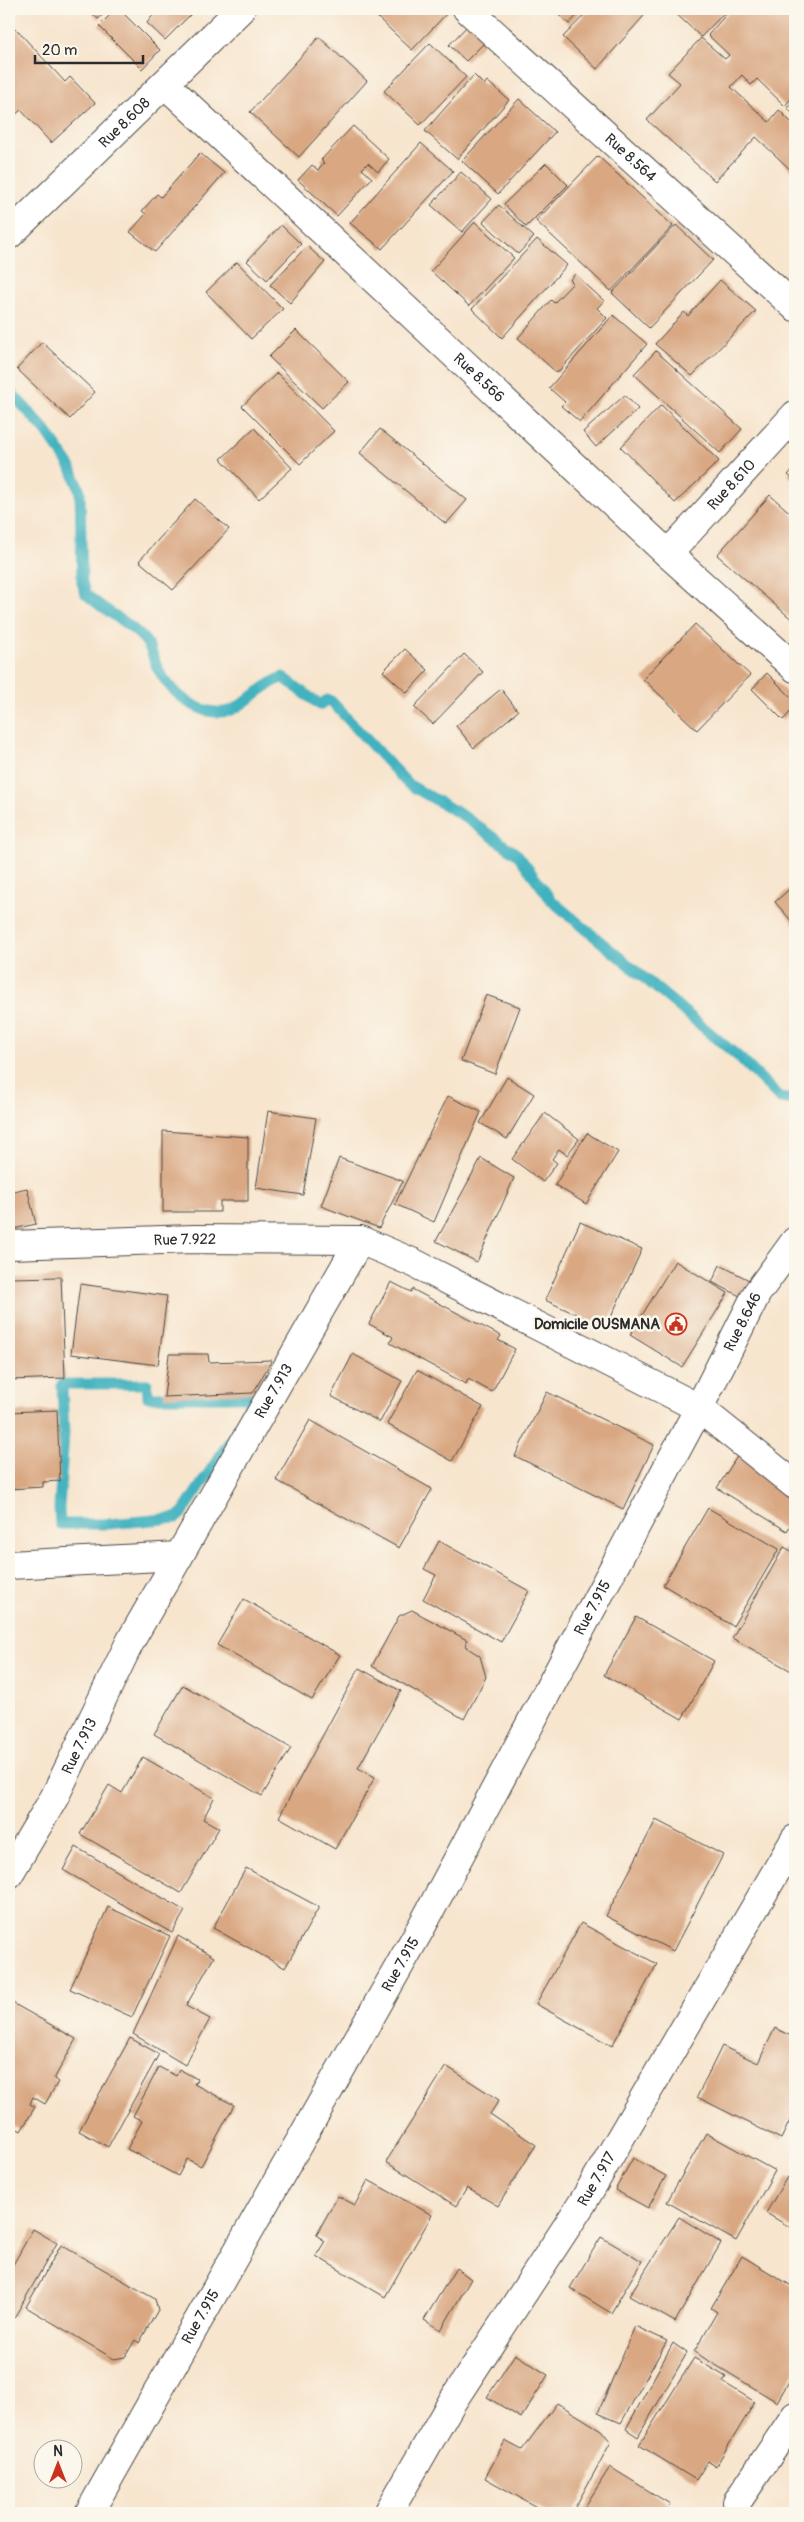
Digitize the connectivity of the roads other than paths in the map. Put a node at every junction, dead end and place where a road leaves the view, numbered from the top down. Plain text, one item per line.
1 (241, 9) edge
2 (467, 9) edge
3 (165, 84) junction
4 (9, 235) edge
5 (795, 307) edge
6 (795, 415) edge
7 (668, 554) junction
8 (795, 668) edge
9 (360, 1240) junction
10 (795, 1241) edge
11 (9, 1245) edge
12 (699, 1408) junction
13 (795, 1485) edge
14 (179, 1556) junction
15 (9, 1565) edge
16 (795, 1838) edge
17 (9, 1874) edge
18 (795, 2416) edge
19 (737, 2502) dead end
20 (89, 2513) edge
21 (388, 2513) edge

1 - 3 street, Rue 8.608
2 - 5 street, Rue 8.564
3 - 4 street, Rue 8.608
3 - 7 street, Rue 8.566
6 - 7 street, Rue 8.610
7 - 8 street, Rue 8.566
9 - 11 street, Rue 7.922
9 - 12 street
9 - 14 street, Rue 7.913
10 - 12 street, Rue 8.646
12 - 13 street
12 - 20 street, Rue 7.915
14 - 15 street
14 - 17 street, Rue 7.913
16 - 21 street, Rue 7.917
18 - 19 street

